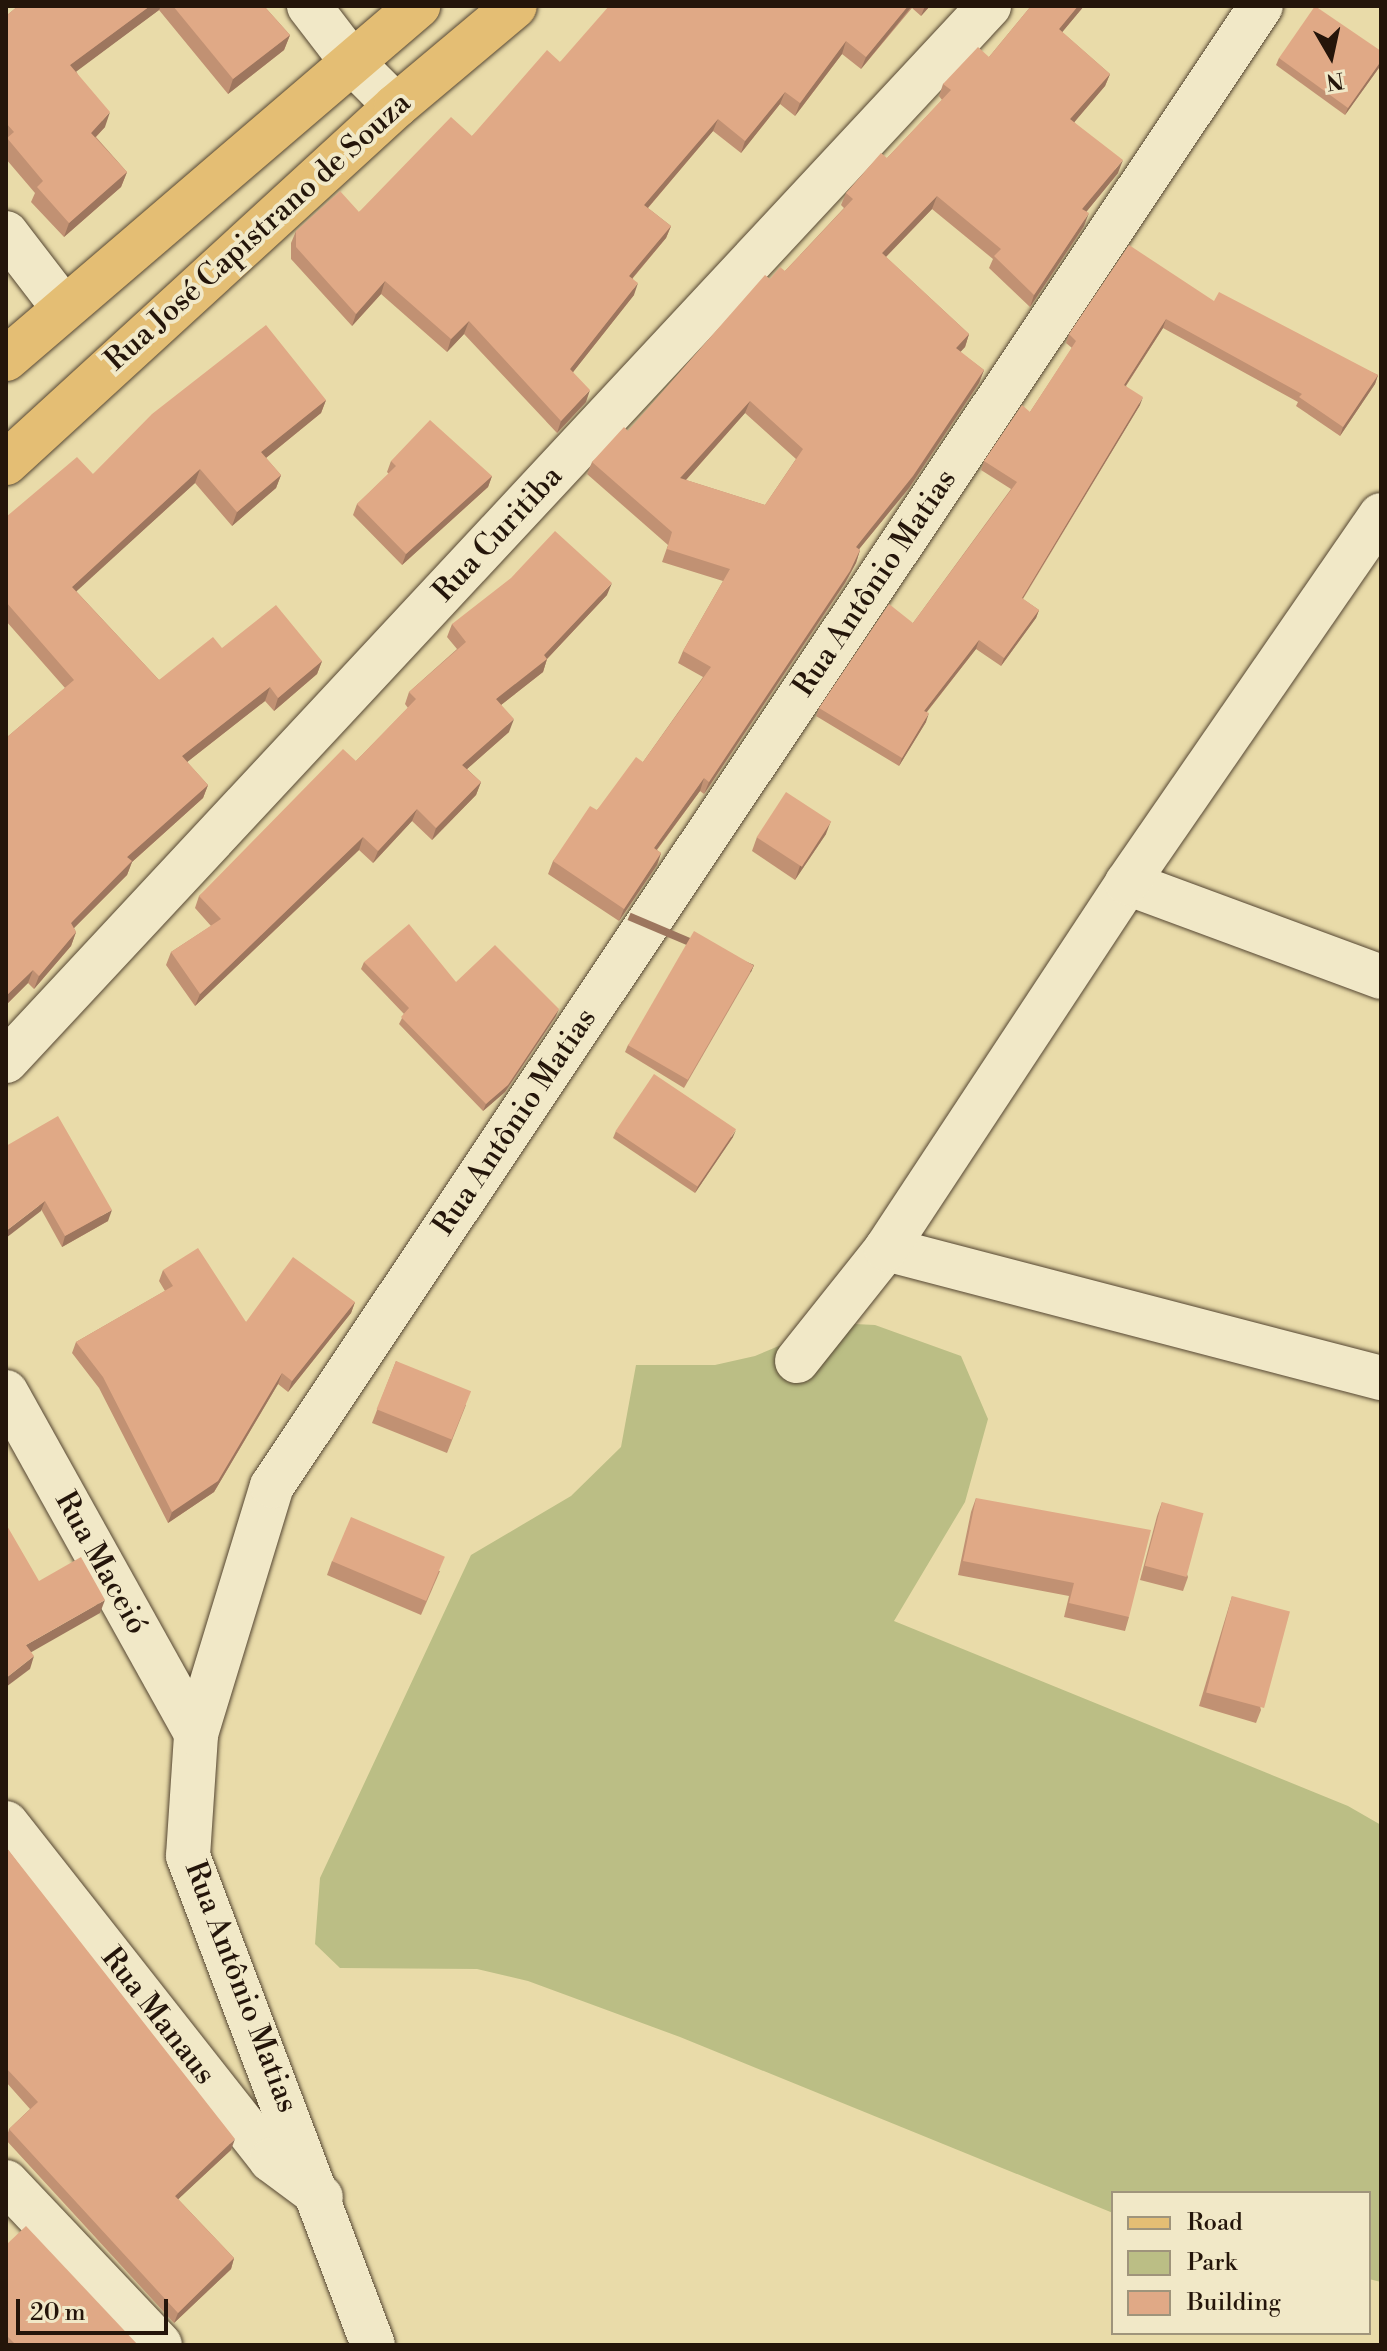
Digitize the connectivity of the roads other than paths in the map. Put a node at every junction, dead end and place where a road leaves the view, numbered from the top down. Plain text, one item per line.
1 (309, 6) edge
2 (418, 6) edge
3 (515, 6) edge
4 (989, 6) edge
5 (1261, 6) edge
6 (352, 62) junction
7 (396, 106) junction
8 (6, 233) edge
9 (62, 306) junction
10 (6, 359) edge
11 (6, 463) edge
12 (1381, 515) edge
13 (1365, 568) edge
14 (1127, 883) junction
15 (1381, 977) edge
16 (6, 1061) edge
17 (886, 1249) junction
18 (797, 1361) dead end
19 (1381, 1378) edge
20 (6, 1392) edge
21 (196, 1734) junction
22 (6, 1823) edge
23 (6, 2182) edge
24 (321, 2197) junction
25 (160, 2345) edge
26 (373, 2345) edge

1 - 6 street
2 - 6 main road, Rua José Capistrano de Souza
3 - 7 main road, Rua José Capistrano de Souza
4 - 16 street, Rua Curitiba
5 - 21 street, Rua Antônio Matias
6 - 7 street
6 - 9 main road, Rua José Capistrano de Souza
7 - 11 main road, Rua José Capistrano de Souza
8 - 9 street
9 - 10 main road, Rua José Capistrano de Souza
12 - 13 street
13 - 14 street
14 - 15 street
14 - 17 street
17 - 18 street
17 - 19 street
20 - 21 street, Rua Maceió
21 - 24 street, Rua Antônio Matias
22 - 24 street, Rua Manaus
23 - 25 street
24 - 26 street, Rua Antônio Matias

